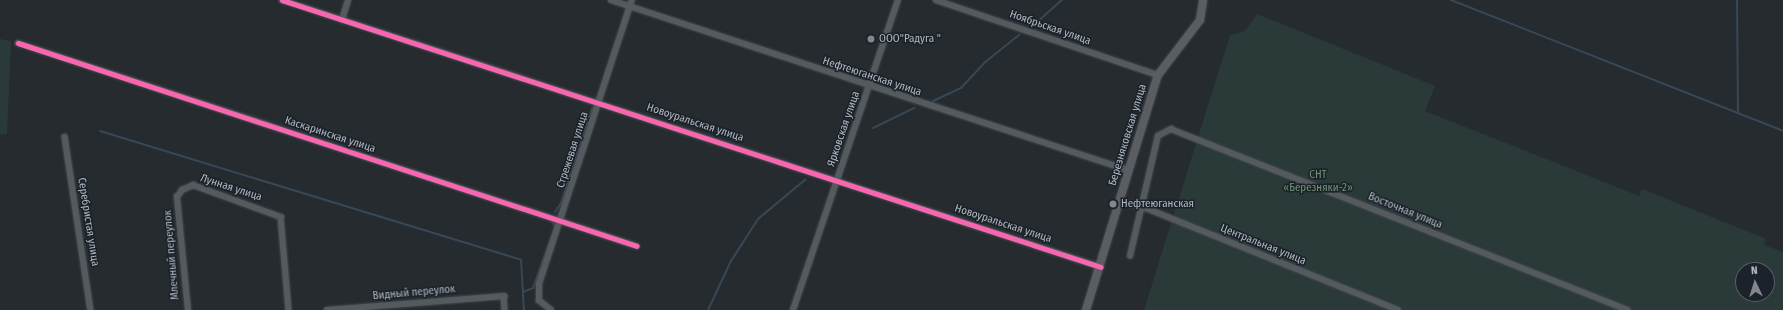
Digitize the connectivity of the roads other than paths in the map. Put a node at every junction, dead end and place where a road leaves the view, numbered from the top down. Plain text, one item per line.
1 (282, 0) edge
2 (348, 0) edge
3 (611, 0) edge
4 (898, 0) edge
5 (936, 0) edge
6 (1203, 0) edge
7 (631, 3) edge
8 (342, 20) junction
9 (18, 42) dead end
10 (1158, 75) junction
11 (869, 87) junction
12 (599, 102) junction
13 (65, 137) dead end
14 (1128, 170) junction
15 (837, 180) junction
16 (177, 197) joint
17 (1119, 202) junction
18 (1142, 206) junction
19 (560, 220) junction
20 (637, 246) dead end
21 (1130, 256) dead end
22 (1101, 267) junction
23 (91, 310) edge
24 (188, 310) edge
25 (289, 310) edge
26 (327, 310) edge
27 (505, 310) edge
28 (551, 310) edge
29 (793, 310) edge
30 (1086, 310) edge
31 (1398, 310) edge
32 (1627, 310) edge

1 - 8 street, Новоуральская улица
2 - 8 street
3 - 7 street, Нефтеюганская улица
4 - 11 street, Ярковская улица
5 - 10 street, Ноябрьская улица
6 - 10 street, Березняковская улица
7 - 11 street, Нефтеюганская улица
7 - 12 street, Стрежевая улица
8 - 12 street, Новоуральская улица
9 - 19 street, Каскаринская улица
10 - 14 street, Березняковская улица
11 - 14 street, Нефтеюганская улица
11 - 15 street, Ярковская улица
12 - 15 street, Новоуральская улица
12 - 19 street, Стрежевая улица
13 - 23 street, Серебристая улица
14 - 17 street, Березняковская улица
15 - 22 street, Новоуральская улица
15 - 29 street, Ярковская улица
16 - 24 street, Млечный переулок
16 - 25 street, Лунная улица
17 - 18 street, Центральная улица
17 - 22 street, Березняковская улица
18 - 21 street, Восточная улица
18 - 31 street, Центральная улица
18 - 32 street, Восточная улица
19 - 20 street, Каскаринская улица
19 - 28 street, Стрежевая улица
22 - 30 street, Березняковская улица
26 - 27 street, Видный переулок

